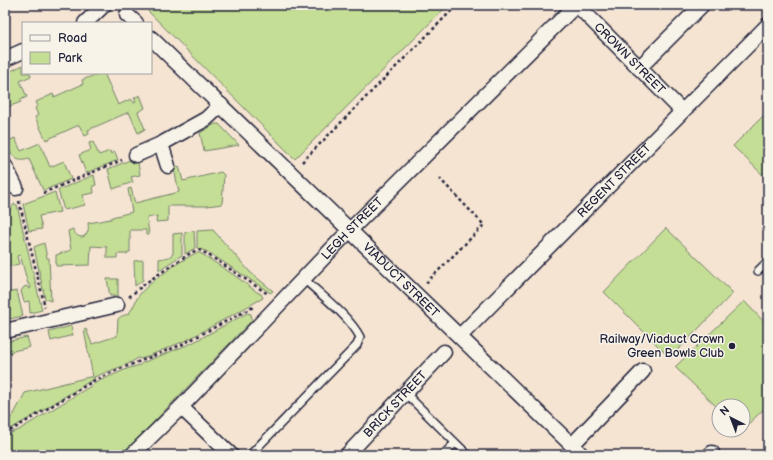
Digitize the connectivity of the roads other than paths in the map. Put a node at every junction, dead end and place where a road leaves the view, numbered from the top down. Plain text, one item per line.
1 (576, 5) edge
2 (702, 5) edge
3 (104, 6) edge
4 (86, 22) edge
5 (768, 25) edge
6 (152, 39) edge
7 (22, 51) edge
8 (5, 59) edge
9 (639, 68) junction
10 (221, 105) junction
11 (682, 111) junction
12 (161, 144) junction
13 (136, 155) road end
14 (5, 166) edge
15 (168, 166) dead end
16 (18, 195) road end
17 (349, 231) junction
18 (768, 261) edge
19 (758, 272) dead end
20 (304, 279) junction
21 (117, 306) road end
22 (5, 331) edge
23 (460, 336) junction
24 (444, 352) dead end
25 (643, 371) dead end
26 (405, 393) junction
27 (181, 407) junction
28 (454, 443) junction
29 (572, 445) junction
30 (134, 454) edge
31 (231, 455) edge
32 (250, 455) edge
33 (347, 455) edge
34 (443, 455) edge
35 (468, 455) edge
36 (582, 455) edge

1 - 9 street, CROWN STREET
1 - 17 street, LEGH STREET
2 - 9 street
3 - 4 street
5 - 11 street, REGENT STREET
6 - 10 street, VIADUCT STREET
7 - 8 street
9 - 11 street, CROWN STREET
10 - 12 street
10 - 17 street, VIADUCT STREET
11 - 23 street, REGENT STREET
12 - 13 street
12 - 15 street
14 - 16 street
17 - 20 street, LEGH STREET
17 - 23 street, VIADUCT STREET
18 - 19 lane
20 - 27 street, LEGH STREET
20 - 32 lane
21 - 22 street
23 - 29 street, VIADUCT STREET
24 - 26 street, BRICK STREET
25 - 29 street
26 - 28 lane
26 - 33 street, BRICK STREET
27 - 30 street, LEGH STREET
27 - 31 street
28 - 34 lane
28 - 35 lane
29 - 36 street, VIADUCT STREET

